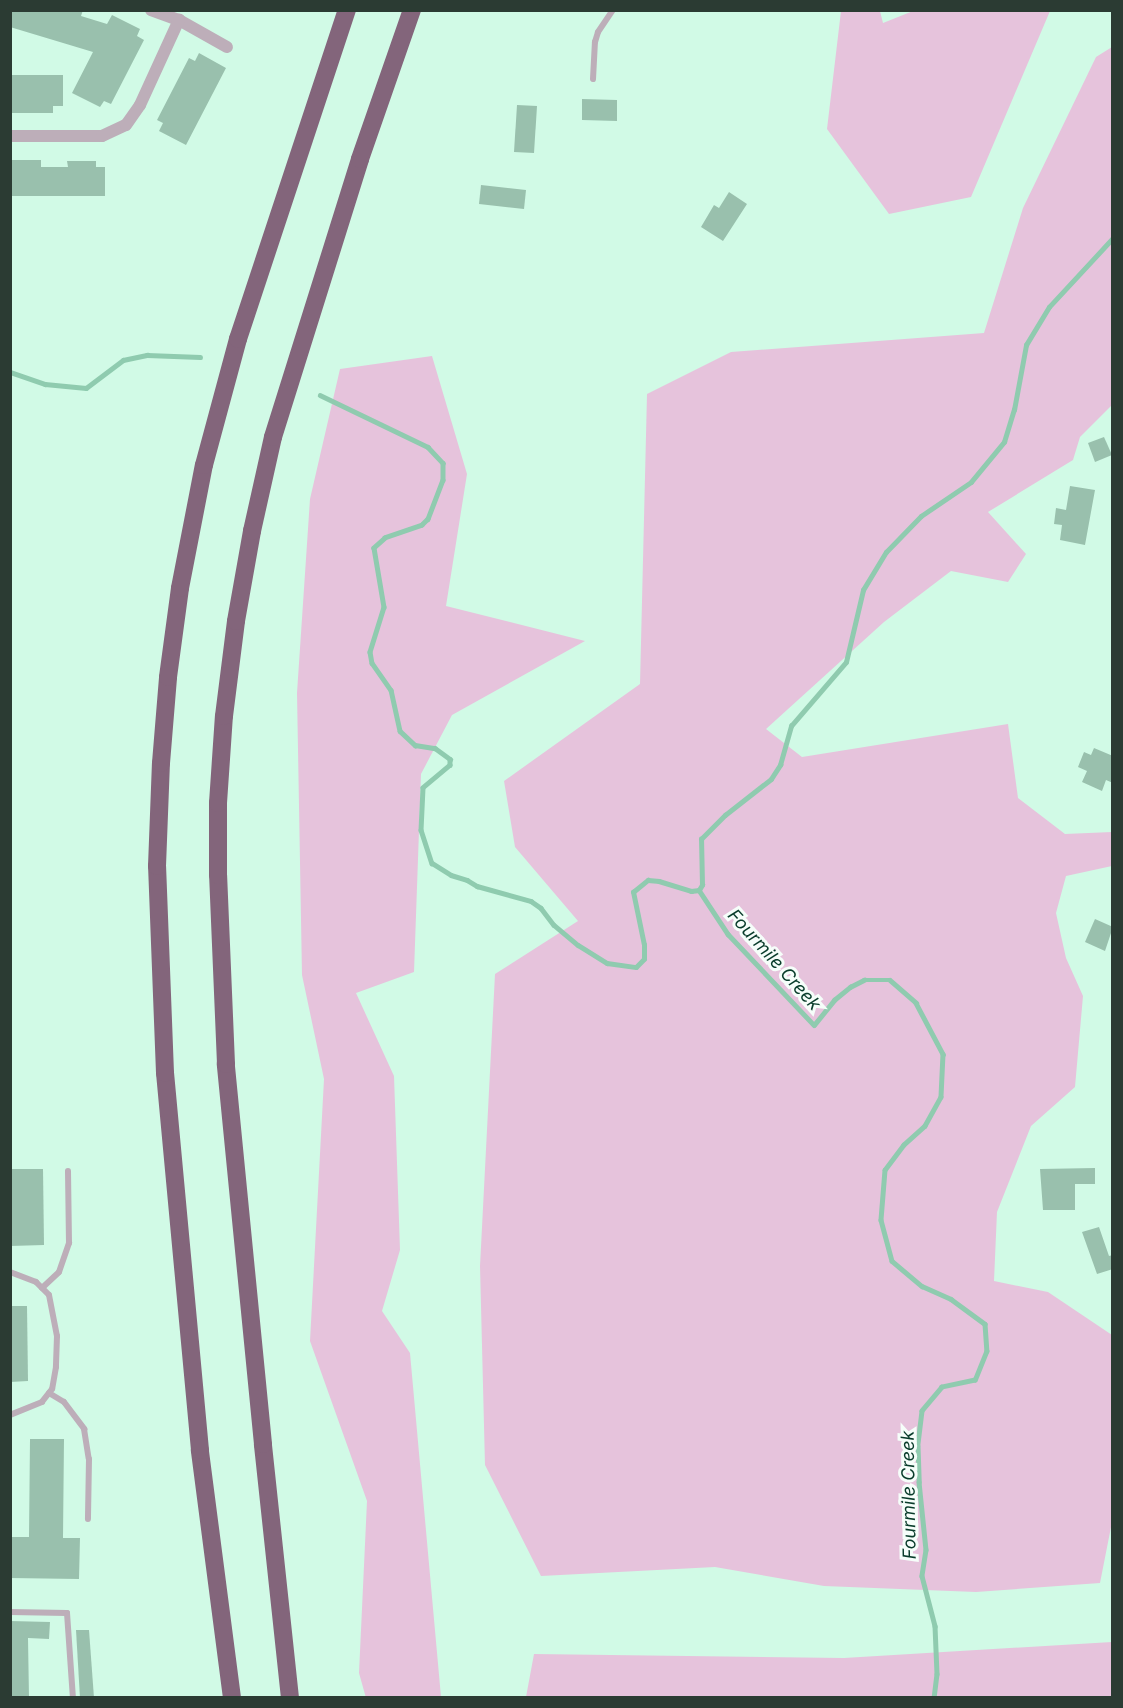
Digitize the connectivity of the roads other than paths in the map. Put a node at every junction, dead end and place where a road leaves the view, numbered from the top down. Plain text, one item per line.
1 (152, 10) edge
2 (347, 10) edge
3 (412, 10) edge
4 (613, 10) edge
5 (179, 20) junction
6 (227, 47) dead end
7 (593, 79) dead end
8 (10, 136) edge
9 (68, 1171) dead end
10 (10, 1272) edge
11 (42, 1288) junction
12 (49, 1393) junction
13 (10, 1415) edge
14 (88, 1519) dead end
15 (10, 1612) edge
16 (230, 1694) edge
17 (73, 1698) edge
18 (291, 1698) edge

1 - 5 street
2 - 16 highway
3 - 18 highway
4 - 7 lane
5 - 6 street
5 - 8 street
9 - 11 lane
10 - 11 lane
11 - 12 lane
12 - 13 lane
12 - 14 lane
15 - 17 lane

